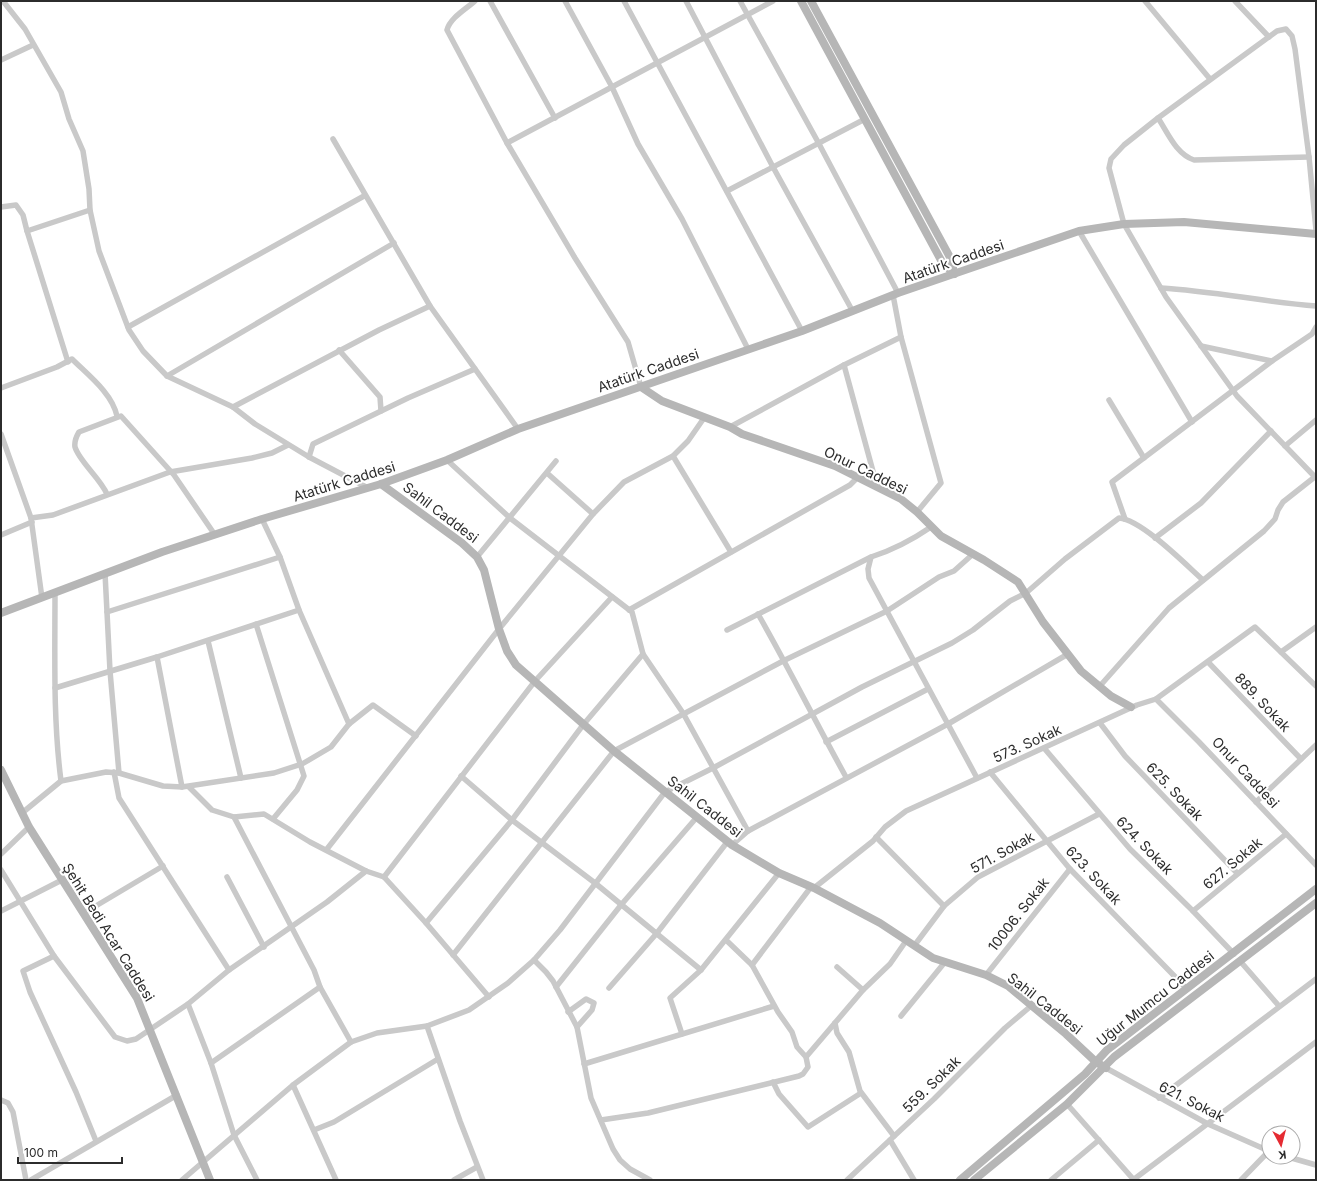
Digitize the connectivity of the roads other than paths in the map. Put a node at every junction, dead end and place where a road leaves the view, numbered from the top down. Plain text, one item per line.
1 (475, 1) edge
2 (490, 1) edge
3 (565, 1) edge
4 (624, 1) edge
5 (686, 1) edge
6 (740, 1) edge
7 (773, 1) edge
8 (801, 1) edge
9 (811, 1) edge
10 (1145, 1) edge
11 (1236, 1) edge
12 (3, 3) edge
13 (747, 14) junction
14 (705, 36) junction
15 (1269, 37) junction
16 (33, 45) junction
17 (1, 60) edge
18 (657, 62) junction
19 (1210, 79) junction
20 (612, 87) junction
21 (555, 118) junction
22 (1158, 118) junction
23 (865, 119) junction
24 (332, 139) dead end
25 (507, 143) junction
26 (818, 143) junction
27 (1310, 157) junction
28 (773, 167) junction
29 (727, 191) junction
30 (364, 196) junction
31 (1, 208) edge
32 (90, 210) junction
33 (1124, 224) junction
34 (1316, 230) edge
35 (27, 231) junction
36 (1079, 231) junction
37 (1316, 234) edge
38 (394, 243) junction
39 (954, 274) junction
40 (1161, 288) junction
41 (895, 294) junction
42 (430, 306) junction
43 (1316, 306) edge
44 (852, 310) junction
45 (128, 327) junction
46 (1316, 327) edge
47 (802, 331) junction
48 (901, 337) junction
49 (1201, 346) junction
50 (340, 350) junction
51 (748, 350) junction
52 (1272, 361) junction
53 (68, 362) junction
54 (844, 365) junction
55 (475, 369) junction
56 (167, 376) junction
57 (641, 386) junction
58 (1, 388) edge
59 (1233, 392) junction
60 (1109, 400) dead end
61 (232, 407) junction
62 (381, 411) junction
63 (118, 416) junction
64 (704, 418) junction
65 (1316, 420) edge
66 (1192, 422) junction
67 (730, 427) junction
68 (518, 429) junction
69 (1271, 431) junction
70 (1, 434) edge
71 (288, 444) junction
72 (1285, 446) junction
73 (673, 456) junction
74 (309, 457) junction
75 (1144, 458) junction
76 (447, 460) junction
77 (556, 461) dead end
78 (170, 472) junction
79 (547, 473) junction
80 (1315, 476) edge
81 (857, 478) junction
82 (381, 484) junction
83 (877, 486) junction
84 (369, 488) junction
85 (107, 494) junction
86 (917, 512) junction
87 (593, 514) junction
88 (510, 518) junction
89 (262, 519) junction
90 (1125, 519) junction
91 (32, 520) junction
92 (931, 527) junction
93 (1, 535) edge
94 (215, 535) junction
95 (1155, 538) junction
96 (731, 552) junction
97 (973, 554) junction
98 (280, 557) junction
99 (478, 557) junction
100 (559, 557) junction
101 (871, 558) junction
102 (106, 573) junction
103 (1203, 580) junction
104 (55, 593) junction
105 (1026, 594) junction
106 (612, 597) junction
107 (42, 598) junction
108 (300, 610) junction
109 (629, 610) junction
110 (887, 611) junction
111 (107, 612) junction
112 (1, 613) edge
113 (758, 614) junction
114 (256, 624) junction
115 (1316, 627) edge
116 (499, 629) junction
117 (727, 630) dead end
118 (208, 641) junction
119 (1281, 652) junction
120 (643, 654) junction
121 (1068, 654) junction
122 (157, 657) junction
123 (785, 660) junction
124 (914, 661) junction
125 (1208, 662) junction
126 (110, 671) junction
127 (535, 682) junction
128 (1316, 686) edge
129 (1099, 687) junction
130 (55, 688) junction
131 (928, 689) junction
132 (1156, 699) junction
133 (1131, 707) junction
134 (683, 713) junction
135 (811, 715) junction
136 (1100, 723) junction
137 (349, 724) junction
138 (948, 724) junction
139 (583, 725) junction
140 (416, 736) junction
141 (826, 742) junction
142 (1316, 745) edge
143 (1044, 748) junction
144 (614, 751) junction
145 (1301, 759) junction
146 (302, 764) junction
147 (713, 768) junction
148 (1, 770) edge
149 (990, 772) junction
150 (116, 773) junction
151 (461, 776) junction
152 (846, 777) junction
153 (241, 778) junction
154 (976, 778) junction
155 (61, 781) junction
156 (189, 787) junction
157 (182, 788) junction
158 (666, 792) junction
159 (1256, 802) junction
160 (22, 813) junction
161 (1099, 814) junction
162 (234, 817) junction
163 (697, 817) junction
164 (273, 819) junction
165 (512, 820) junction
166 (29, 827) junction
167 (748, 831) junction
168 (1286, 834) junction
169 (876, 838) junction
170 (1046, 841) junction
171 (542, 842) junction
172 (730, 843) junction
173 (327, 849) junction
174 (1, 854) edge
175 (1316, 865) edge
176 (162, 866) junction
177 (1070, 869) junction
178 (1, 870) edge
179 (366, 871) junction
180 (779, 873) junction
181 (1237, 873) junction
182 (228, 877) dead end
183 (384, 877) junction
184 (62, 880) junction
185 (595, 883) junction
186 (813, 887) junction
187 (1316, 889) edge
188 (20, 902) junction
189 (1316, 902) edge
190 (621, 905) junction
191 (944, 906) junction
192 (1, 911) edge
193 (1193, 911) junction
194 (84, 913) junction
195 (426, 923) junction
196 (291, 927) junction
197 (657, 933) junction
198 (726, 940) junction
199 (910, 944) junction
200 (264, 947) junction
201 (1234, 954) junction
202 (453, 955) junction
203 (54, 956) junction
204 (534, 960) junction
205 (1240, 961) junction
206 (946, 962) junction
207 (752, 965) junction
208 (837, 967) dead end
209 (229, 970) junction
210 (701, 970) junction
211 (986, 975) junction
212 (1316, 979) edge
213 (320, 987) junction
214 (556, 987) junction
215 (609, 988) dead end
216 (1187, 989) junction
217 (863, 990) junction
218 (489, 998) junction
219 (188, 1004) junction
220 (774, 1006) junction
221 (1031, 1006) junction
222 (1279, 1006) junction
223 (568, 1012) junction
224 (901, 1016) dead end
225 (835, 1023) junction
226 (427, 1026) junction
227 (576, 1027) junction
228 (151, 1030) junction
229 (682, 1034) junction
230 (351, 1042) junction
231 (1316, 1042) edge
232 (806, 1056) junction
233 (438, 1059) junction
234 (1096, 1062) junction
235 (210, 1063) junction
236 (584, 1064) junction
237 (1106, 1068) junction
238 (773, 1082) junction
239 (293, 1085) junction
240 (861, 1093) junction
241 (177, 1094) junction
242 (1159, 1098) junction
243 (1, 1100) edge
244 (1067, 1104) junction
245 (600, 1120) junction
246 (1208, 1124) junction
247 (314, 1130) junction
248 (234, 1135) junction
249 (892, 1138) junction
250 (1099, 1140) junction
251 (96, 1141) junction
252 (1261, 1147) edge
253 (1261, 1159) edge
254 (1301, 1161) edge
255 (202, 1162) junction
256 (1316, 1165) edge
257 (477, 1167) junction
258 (26, 1180) edge
259 (31, 1180) edge
260 (182, 1180) edge
261 (210, 1180) edge
262 (257, 1180) edge
263 (336, 1180) edge
264 (454, 1180) edge
265 (483, 1180) edge
266 (650, 1180) edge
267 (847, 1180) edge
268 (914, 1180) edge
269 (960, 1180) edge
270 (974, 1180) edge
271 (1051, 1180) edge
272 (1133, 1180) edge
273 (1241, 1180) edge

1 - 25 street
2 - 21 street
3 - 20 street
4 - 18 street
5 - 14 street
6 - 13 street
7 - 13 street
8 - 23 street
9 - 39 street
10 - 19 street
11 - 15 street
12 - 16 street
13 - 14 street
13 - 26 street
14 - 18 street
14 - 28 street
15 - 19 street
15 - 27 street
16 - 17 street
16 - 32 street
18 - 20 street
18 - 29 street
19 - 22 street
20 - 21 street
20 - 51 street
21 - 25 street
22 - 27 street
22 - 33 street
23 - 26 street
23 - 39 street
24 - 30 street
25 - 57 street
26 - 28 street
26 - 41 street
27 - 34 street
28 - 29 street
28 - 44 street
29 - 47 street
30 - 38 street
30 - 45 street
31 - 35 street
32 - 35 street
32 - 45 street
33 - 36 street, Atatürk Caddesi
33 - 37 street, Atatürk Caddesi
33 - 40 street
35 - 53 street
36 - 39 street, Atatürk Caddesi
36 - 66 street
38 - 42 street
38 - 56 street
39 - 41 street, Atatürk Caddesi
40 - 43 street
40 - 49 street
41 - 44 street, Atatürk Caddesi
41 - 48 street
42 - 50 street
42 - 55 street
44 - 47 street, Atatürk Caddesi
45 - 56 street
46 - 52 street
47 - 51 street, Atatürk Caddesi
48 - 54 street
48 - 86 street
49 - 52 street
49 - 59 street
50 - 61 street
50 - 62 street
51 - 57 street, Atatürk Caddesi
52 - 59 street
53 - 58 street
53 - 63 street
54 - 67 street
54 - 83 street
55 - 62 street
55 - 68 street
56 - 61 street
57 - 64 street, Onur Caddesi
57 - 68 street, Atatürk Caddesi
59 - 66 street
59 - 69 street
60 - 75 street
61 - 71 street
62 - 74 street
63 - 78 street
63 - 85 street
64 - 67 street, Onur Caddesi
64 - 73 street
65 - 72 street
66 - 75 street
67 - 81 street, Onur Caddesi
68 - 76 street, Atatürk Caddesi
69 - 72 street
69 - 95 street
70 - 91 street
71 - 74 street
71 - 78 street
72 - 80 street
73 - 87 street
73 - 96 street
74 - 84 street
75 - 90 street
76 - 82 street, Atatürk Caddesi
76 - 88 street
77 - 79 street
78 - 85 street
78 - 94 street
79 - 87 street
79 - 88 street
80 - 103 street
81 - 83 street, Onur Caddesi
81 - 96 street
82 - 84 street, Atatürk Caddesi
82 - 99 street, Sahil Caddesi
83 - 86 street, Onur Caddesi
84 - 89 street, Atatürk Caddesi
85 - 91 street
86 - 92 street, Onur Caddesi
87 - 100 street
88 - 99 street
88 - 100 street
89 - 94 street, Atatürk Caddesi
89 - 98 street
90 - 95 street
90 - 105 street
91 - 93 street
91 - 107 street
92 - 97 street, Onur Caddesi
92 - 101 street
94 - 102 street, Atatürk Caddesi
95 - 103 street
96 - 109 street
97 - 105 street, Onur Caddesi
97 - 110 street
98 - 108 street
98 - 111 street
99 - 116 street, Sahil Caddesi
100 - 106 street
100 - 116 street
101 - 110 street
101 - 113 street
102 - 104 street, Atatürk Caddesi
102 - 111 street
103 - 129 street
104 - 107 street, Atatürk Caddesi
104 - 130 street
105 - 121 street, Onur Caddesi
105 - 124 street
106 - 109 street
106 - 127 street
107 - 112 street, Atatürk Caddesi
108 - 114 street
108 - 137 street
109 - 120 street
110 - 123 street
110 - 124 street
111 - 126 street
113 - 117 street
113 - 123 street
114 - 118 street
114 - 146 street
115 - 119 street
116 - 127 street, Sahil Caddesi
116 - 140 street
118 - 122 street
118 - 153 street
119 - 125 street, 573. Sokak
119 - 128 street
120 - 134 street
120 - 139 street
121 - 129 street, Onur Caddesi
121 - 138 street
122 - 126 street
122 - 157 street
123 - 134 street
123 - 135 street
124 - 131 street
124 - 135 street
125 - 132 street, 573. Sokak
125 - 145 street, 889. Sokak
126 - 130 street
126 - 150 street
127 - 139 street, Sahil Caddesi
127 - 151 street
129 - 133 street, Onur Caddesi
130 - 155 street
131 - 138 street
131 - 141 street
132 - 133 street, 573. Sokak
132 - 159 street, Onur Caddesi
133 - 136 street, 573. Sokak
134 - 144 street
134 - 147 street
135 - 141 street
135 - 147 street
136 - 143 street, 573. Sokak
136 - 181 street, 625. Sokak
137 - 140 street
137 - 146 street
138 - 152 street
138 - 154 street
139 - 144 street, Sahil Caddesi
139 - 165 street
140 - 173 street
141 - 152 street
142 - 145 street
143 - 149 street, 573. Sokak
143 - 161 street, 624. Sokak
144 - 158 street, Sahil Caddesi
144 - 171 street
145 - 159 street
146 - 153 street
146 - 164 street
147 - 158 street
147 - 167 street
148 - 160 street, Şehit Bedi Acar Caddesi
149 - 154 street, 573. Sokak
149 - 170 street, 623. Sokak
150 - 155 street
150 - 157 street
150 - 176 street
151 - 165 street
151 - 183 street
152 - 167 street
153 - 156 street
154 - 169 street, 573. Sokak
155 - 160 street
156 - 157 street
156 - 162 street
158 - 163 street, Sahil Caddesi
158 - 185 street
159 - 168 street, Onur Caddesi
160 - 166 street, Şehit Bedi Acar Caddesi
161 - 170 street, 571. Sokak
161 - 193 street, 624. Sokak
162 - 164 street
162 - 196 street
163 - 172 street, Sahil Caddesi
163 - 190 street
164 - 173 street
165 - 171 street
165 - 195 street
166 - 174 street
166 - 184 street, Şehit Bedi Acar Caddesi
167 - 172 street
168 - 175 street, Onur Caddesi
168 - 181 street, 627. Sokak
169 - 186 street, 573. Sokak
169 - 191 street
170 - 177 street, 623. Sokak
170 - 191 street, 571. Sokak
171 - 185 street
171 - 202 street
172 - 180 street, Sahil Caddesi
172 - 197 street
173 - 179 street
176 - 194 street
176 - 209 street
177 - 211 street, 10006. Sokak
177 - 216 street, 623. Sokak
178 - 188 street
179 - 183 street
179 - 196 street
180 - 186 street, Sahil Caddesi
180 - 198 street
181 - 193 street, 627. Sokak
182 - 200 street
183 - 195 street
184 - 188 street
184 - 194 street, Şehit Bedi Acar Caddesi
185 - 190 street
185 - 204 street
186 - 199 street, Sahil Caddesi
186 - 207 street, 573. Sokak
187 - 201 street, Uğur Mumcu Caddesi
188 - 192 street
188 - 203 street
189 - 205 street, Uğur Mumcu Caddesi
190 - 197 street
190 - 214 street
191 - 199 street, 571. Sokak
193 - 201 street, 624. Sokak
194 - 228 street, Şehit Bedi Acar Caddesi
195 - 202 street
196 - 200 street
196 - 213 street
197 - 210 street
197 - 215 street
198 - 207 street
198 - 210 street
199 - 206 street, Sahil Caddesi
199 - 217 street, 571. Sokak
200 - 209 street
201 - 216 street, Uğur Mumcu Caddesi
202 - 218 street
203 - 228 street
203 - 251 street
204 - 214 street
204 - 218 street
205 - 222 street
205 - 237 street, Uğur Mumcu Caddesi
206 - 211 street, Sahil Caddesi
206 - 224 street
207 - 220 street
208 - 217 street
209 - 219 street
210 - 229 street
211 - 221 street, Sahil Caddesi
212 - 222 street
213 - 230 street
213 - 235 street
214 - 223 street
216 - 234 street, Uğur Mumcu Caddesi
217 - 225 street, 571. Sokak
218 - 226 street
219 - 228 street
219 - 235 street
220 - 229 street
220 - 232 street
221 - 234 street, Sahil Caddesi
221 - 249 street, 559. Sokak
222 - 242 street
223 - 227 street
223 - 227 street
225 - 232 street, 571. Sokak
225 - 240 street
226 - 230 street
226 - 233 street
227 - 236 street
228 - 241 street, Şehit Bedi Acar Caddesi
229 - 236 street
230 - 239 street
231 - 246 street
232 - 238 street
233 - 247 street
233 - 257 street
234 - 237 street, Sahil Caddesi
234 - 269 street, Uğur Mumcu Caddesi
235 - 248 street
236 - 245 street
237 - 242 street, 621. Sokak
237 - 244 street, Uğur Mumcu Caddesi
238 - 240 street
238 - 245 street
239 - 247 street
239 - 248 street
240 - 249 street
241 - 251 street
241 - 255 street, Şehit Bedi Acar Caddesi
242 - 246 street, 621. Sokak
243 - 258 street
244 - 250 street
244 - 270 street, Uğur Mumcu Caddesi
245 - 266 street
246 - 252 street, 621. Sokak
246 - 272 street
247 - 263 street
248 - 255 street
248 - 262 street
249 - 267 street, 559. Sokak
249 - 268 street
250 - 271 street
250 - 272 street
251 - 259 street
253 - 273 street
254 - 256 street
255 - 260 street
255 - 261 street, Şehit Bedi Acar Caddesi
257 - 264 street
257 - 265 street

